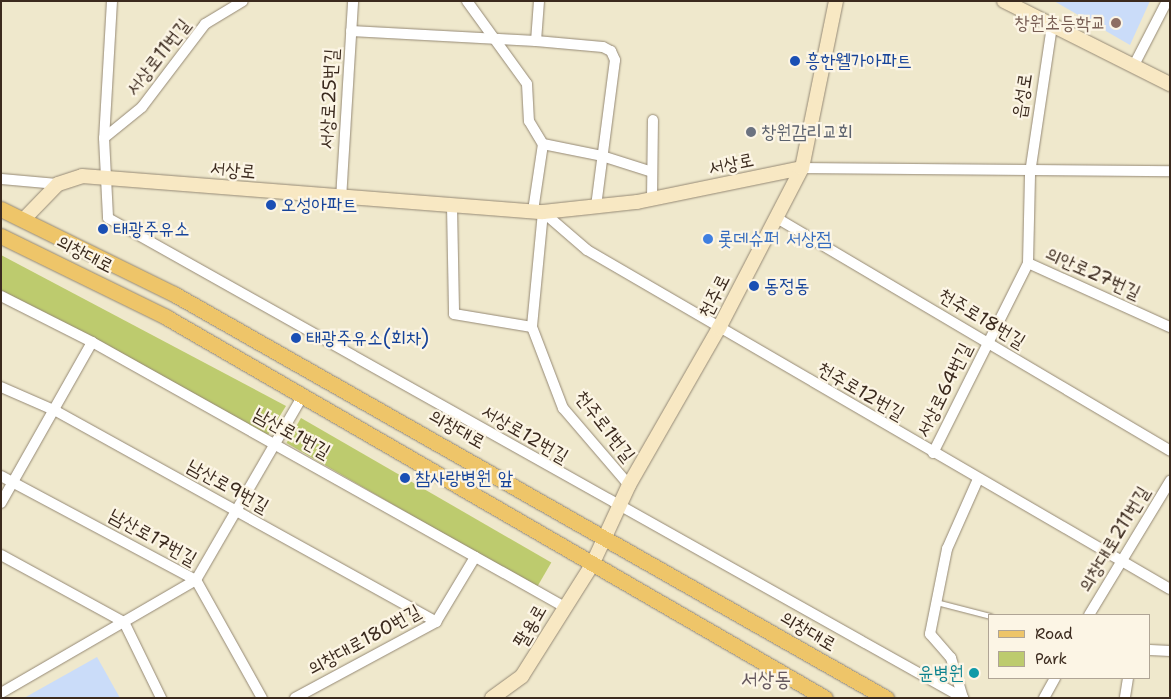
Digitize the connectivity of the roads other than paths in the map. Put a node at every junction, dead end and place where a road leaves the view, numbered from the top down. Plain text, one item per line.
1 (112, 1) edge
2 (243, 1) edge
3 (353, 1) edge
4 (467, 1) edge
5 (539, 1) edge
6 (836, 1) edge
7 (1004, 1) edge
8 (1167, 1) edge
9 (1052, 25) junction
10 (351, 31) junction
11 (494, 38) junction
12 (536, 40) junction
13 (1134, 65) junction
14 (1170, 84) edge
15 (653, 120) dead end
16 (104, 138) junction
17 (543, 144) junction
18 (602, 156) junction
19 (802, 168) junction
20 (1170, 171) edge
21 (652, 172) junction
22 (1030, 173) junction
23 (104, 176) junction
24 (1, 179) edge
25 (58, 184) junction
26 (341, 199) junction
27 (652, 199) junction
28 (452, 206) junction
29 (596, 206) junction
30 (1, 209) edge
31 (538, 212) junction
32 (775, 217) junction
33 (25, 218) junction
34 (1, 236) edge
35 (1028, 263) junction
36 (1, 296) edge
37 (532, 327) junction
38 (1170, 327) edge
39 (719, 328) junction
40 (988, 341) junction
41 (92, 342) junction
42 (1, 387) edge
43 (301, 399) junction
44 (56, 411) junction
45 (277, 445) junction
46 (1170, 451) edge
47 (933, 453) junction
48 (1, 476) edge
49 (978, 479) junction
50 (14, 481) junction
51 (1170, 481) edge
52 (629, 485) junction
53 (1, 503) edge
54 (621, 509) junction
55 (236, 510) junction
56 (608, 536) junction
57 (1, 556) edge
58 (476, 557) junction
59 (1120, 559) junction
60 (592, 565) junction
61 (196, 580) junction
62 (1170, 589) edge
63 (936, 602) junction
64 (563, 606) junction
65 (1090, 614) edge
66 (988, 615) edge
67 (124, 622) junction
68 (436, 622) junction
69 (1151, 650) edge
70 (1170, 651) edge
71 (1054, 679) edge
72 (1128, 679) edge
73 (1, 693) edge
74 (1125, 697) edge
75 (162, 698) edge
76 (262, 698) edge
77 (295, 698) edge
78 (492, 698) edge
79 (825, 698) edge
80 (886, 698) edge
81 (963, 698) edge
82 (1044, 698) edge

1 - 16 street, 서상로11번길
2 - 16 street, 서상로11번길
3 - 10 street, 서상로25번길
4 - 11 street
5 - 12 street
6 - 19 main road, 천주로
7 - 9 main road
8 - 13 street
9 - 13 main road
9 - 22 street, 읍성로
10 - 11 street
10 - 26 street, 서상로25번길
11 - 12 street
11 - 17 street
12 - 18 street
13 - 14 main road
15 - 21 street
16 - 23 street, 서상로11번길
17 - 18 street
17 - 31 street, 천주로1번길
18 - 21 street
18 - 29 street
19 - 22 street, 서상로
19 - 27 main road, 서상로
19 - 32 main road, 천주로
20 - 22 street, 서상로
21 - 27 street
22 - 35 street, 서상로64번길
23 - 25 main road, 서상로
23 - 26 main road, 서상로
23 - 54 street, 서상로12번길
24 - 25 street
25 - 33 main road, 서상로
26 - 28 main road, 서상로
27 - 29 main road, 서상로
28 - 31 main road, 서상로
28 - 37 street
29 - 31 main road, 서상로
30 - 33 main road, 의창대로
31 - 37 street, 천주로1번길
31 - 39 street, 천주로12번길
32 - 39 main road, 천주로
32 - 40 street, 천주로18번길
33 - 56 main road, 의창대로
34 - 43 main road, 의창대로
35 - 38 street, 의안로27번길
35 - 40 street, 서상로64번길
36 - 41 street, 남산로1번길
37 - 52 street, 천주로1번길
39 - 47 street, 천주로12번길
39 - 52 main road, 천주로
40 - 46 street, 천주로18번길
40 - 47 street, 서상로64번길
41 - 44 street
41 - 45 street, 남산로1번길
42 - 44 street, 남산로9번길
43 - 45 street
43 - 60 main road, 의창대로
44 - 50 street
44 - 55 street, 남산로9번길
45 - 55 street
45 - 58 street, 남산로1번길
47 - 49 street, 천주로12번길
48 - 50 street, 남산로17번길
49 - 59 street, 천주로12번길
49 - 63 street, 서상로12번길
50 - 53 street
50 - 61 street, 남산로17번길
51 - 59 street, 의창대로211번길
52 - 54 main road, 천주로
54 - 56 main road, 천주로
54 - 81 street, 서상로12번길
55 - 61 street
55 - 68 street, 남산로9번길
56 - 60 main road, 천주로
56 - 80 main road, 의창대로
57 - 67 street
58 - 64 street, 남산로1번길
58 - 68 street, 의창대로180번길
59 - 62 street, 천주로12번길
59 - 65 street, 의창대로211번길
60 - 64 main road, 팔용로
60 - 79 main road, 의창대로
61 - 67 street
61 - 76 street, 남산로17번길
63 - 66 lane
63 - 81 street, 서상로12번길
64 - 78 main road, 팔용로
67 - 73 street
67 - 75 street
68 - 77 street, 의창대로180번길
69 - 70 street
71 - 82 street
72 - 74 street

